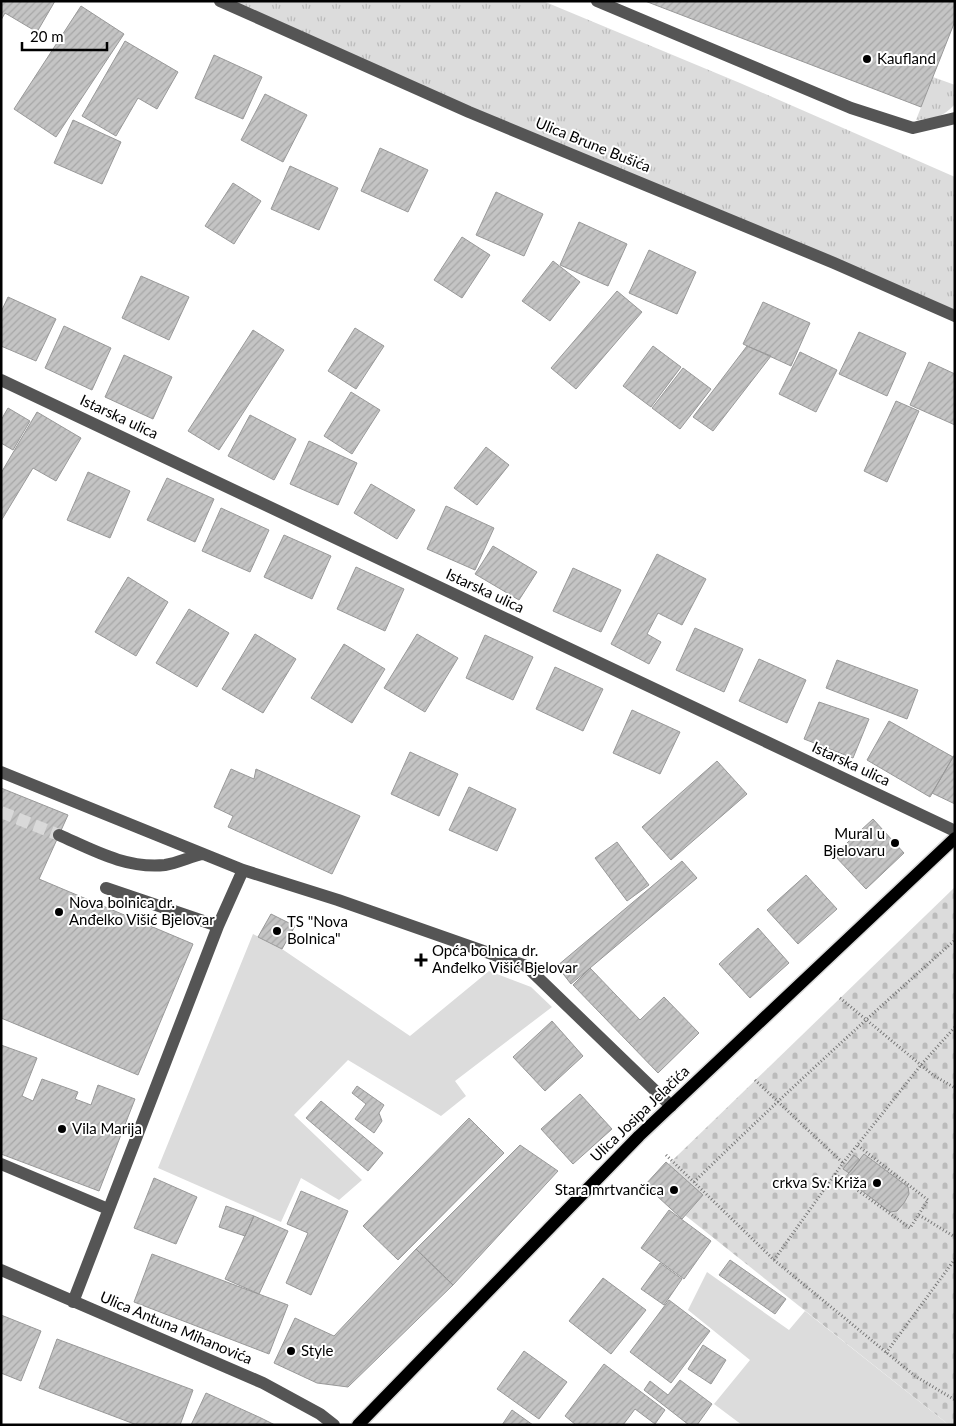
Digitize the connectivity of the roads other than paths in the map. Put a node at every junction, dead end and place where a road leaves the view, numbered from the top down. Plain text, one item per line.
1 (220, 1) edge
2 (596, 1) edge
3 (955, 118) edge
4 (955, 316) edge
5 (1, 380) edge
6 (1, 772) edge
7 (955, 831) edge
8 (59, 835) tunnel mouth
9 (955, 838) edge
10 (202, 854) junction
11 (243, 870) junction
12 (106, 888) dead end
13 (218, 926) junction
14 (671, 1106) junction
15 (1, 1164) edge
16 (108, 1209) junction
17 (1, 1270) edge
18 (73, 1302) junction
19 (334, 1425) edge
20 (358, 1425) edge

1 - 4 street, Ulica Brune Bušića
2 - 3 street
5 - 7 street, Istarska ulica
6 - 10 street
8 - 10 street
9 - 14 main road, Ulica Josipa Jelačića
10 - 11 street
11 - 13 street
11 - 14 street
12 - 13 street
13 - 16 street
14 - 20 main road, Ulica Josipa Jelačića
15 - 16 street
16 - 18 street
17 - 18 street, Ulica Antuna Mihanovića
18 - 19 street, Ulica Antuna Mihanovića

